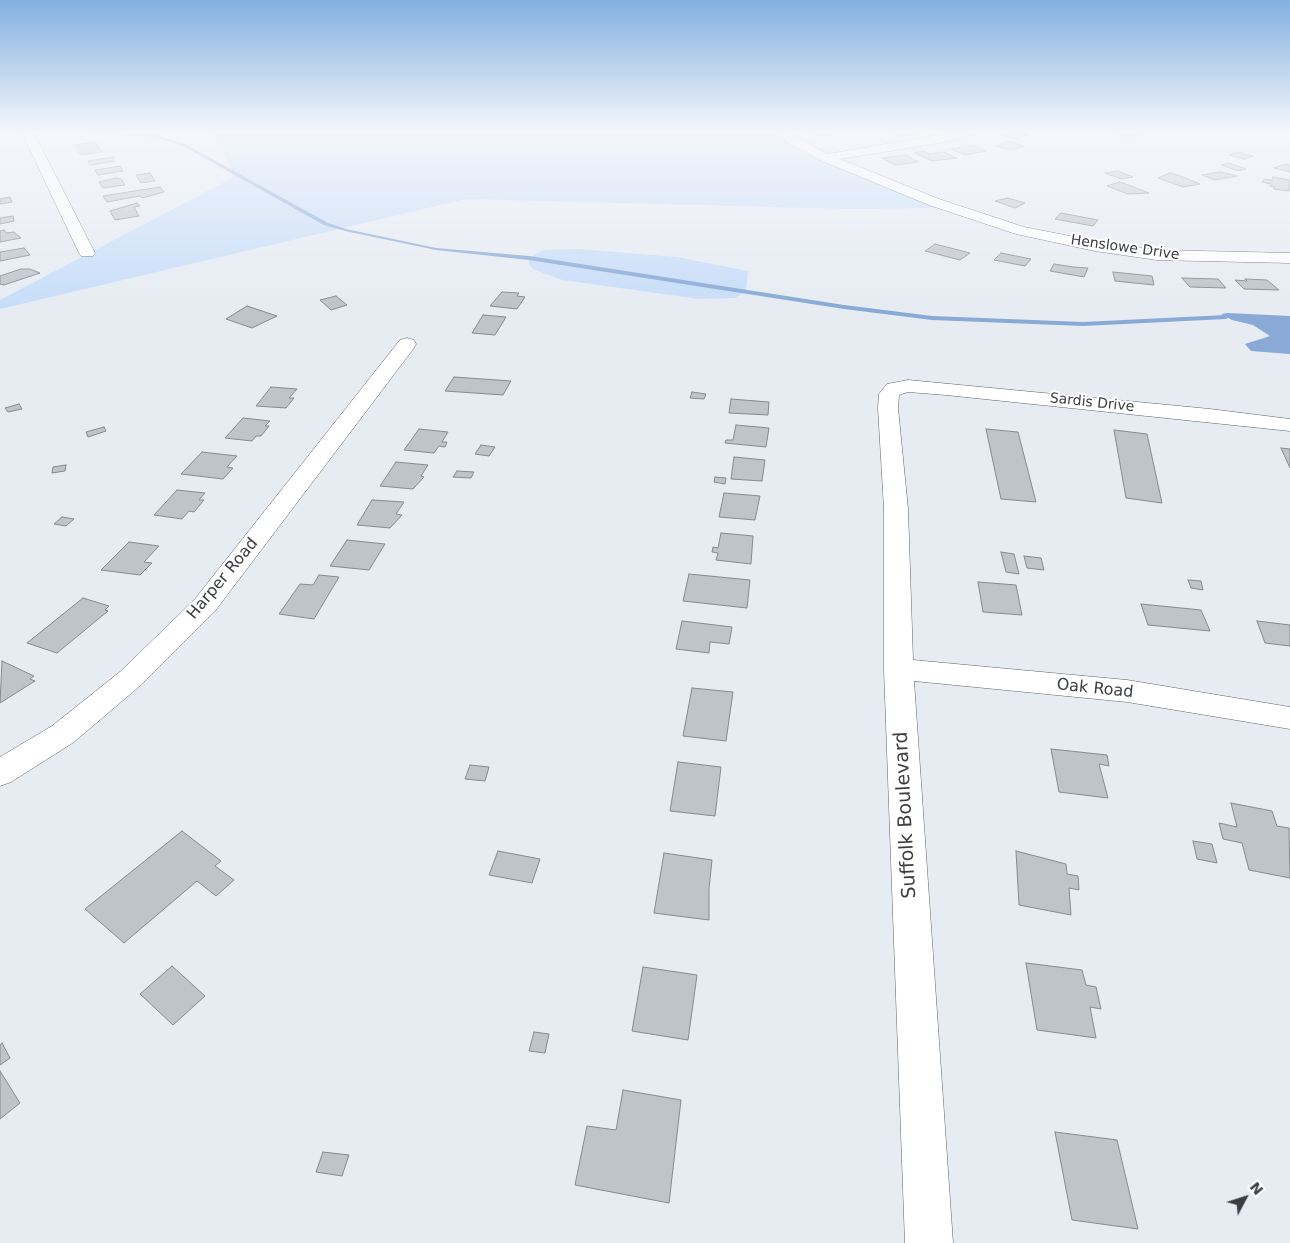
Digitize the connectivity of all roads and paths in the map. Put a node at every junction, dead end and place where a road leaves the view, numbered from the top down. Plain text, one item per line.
1 (56, 189) edge
2 (903, 189) edge
3 (87, 252) dead end
4 (1290, 258) edge
5 (407, 344) dead end
6 (894, 388) joint
7 (1290, 426) edge
8 (899, 669) junction
9 (1290, 718) edge
10 (0, 773) edge
11 (929, 1243) edge

1 - 3 street
2 - 4 street, Henslowe Drive
5 - 10 street, Harper Road
6 - 7 street, Sardis Drive
6 - 8 street, Suffolk Boulevard
8 - 9 street, Oak Road
8 - 11 street, Suffolk Boulevard

